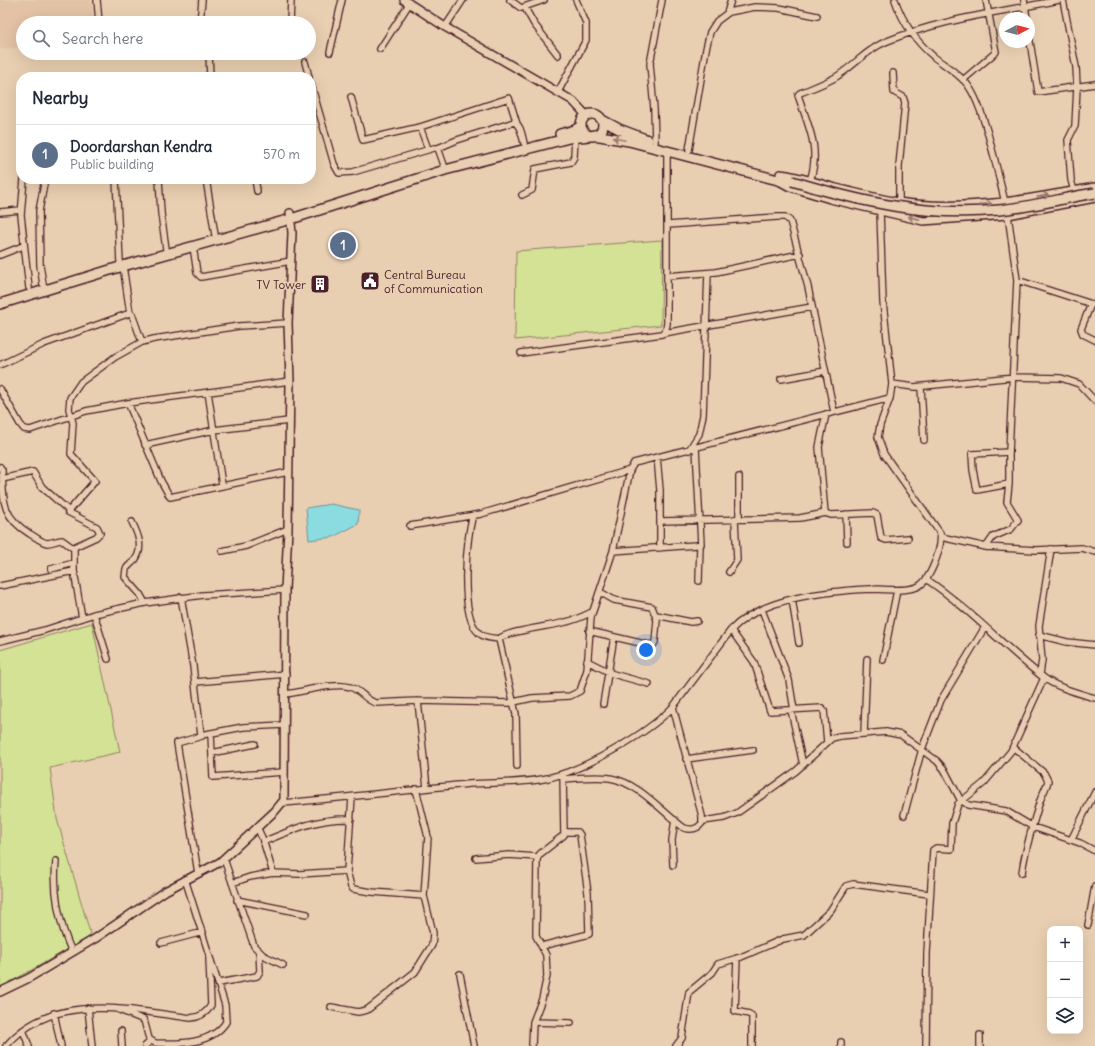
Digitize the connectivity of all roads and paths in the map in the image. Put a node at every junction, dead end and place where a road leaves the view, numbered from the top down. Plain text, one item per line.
1 (97, 0) edge
2 (202, 0) edge
3 (291, 0) edge
4 (342, 0) edge
5 (463, 0) edge
6 (510, 0) edge
7 (544, 0) edge
8 (576, 0) edge
9 (662, 0) edge
10 (731, 0) edge
11 (895, 0) edge
12 (986, 0) edge
13 (1024, 0) edge
14 (1060, 0) edge
15 (1063, 0) edge
16 (406, 2) edge
17 (1044, 2) edge
18 (1025, 7) junction
19 (525, 8) junction
20 (1026, 12) edge
21 (727, 13) junction
22 (989, 13) junction
23 (98, 16) edge
24 (201, 16) edge
25 (290, 16) edge
26 (816, 16) dead end
27 (445, 27) junction
28 (911, 33) junction
29 (1031, 48) edge
30 (380, 49) dead end
31 (330, 52) dead end
32 (558, 55) dead end
33 (209, 60) edge
34 (305, 62) dead end
35 (210, 72) edge
36 (308, 72) edge
37 (893, 73) dead end
38 (963, 80) junction
39 (1095, 84) edge
40 (1077, 87) junction
41 (558, 92) junction
42 (351, 97) dead end
43 (316, 101) edge
44 (586, 115) junction
45 (602, 120) junction
46 (517, 124) junction
47 (581, 126) junction
48 (420, 127) junction
49 (592, 136) junction
50 (575, 137) junction
51 (655, 142) junction
52 (524, 143) junction
53 (438, 148) junction
54 (428, 149) junction
55 (689, 150) junction
56 (666, 151) junction
57 (444, 166) junction
58 (779, 177) junction
59 (810, 181) junction
60 (24, 184) edge
61 (44, 184) edge
62 (116, 184) edge
63 (159, 184) edge
64 (207, 184) edge
65 (256, 184) edge
66 (1095, 187) edge
67 (257, 191) dead end
68 (1074, 191) junction
69 (1095, 193) edge
70 (522, 195) dead end
71 (1095, 198) edge
72 (899, 202) junction
73 (1005, 202) junction
74 (933, 205) junction
75 (21, 210) junction
76 (880, 211) junction
77 (0, 212) edge
78 (1008, 215) junction
79 (291, 216) junction
80 (933, 220) junction
81 (668, 225) junction
82 (215, 235) junction
83 (23, 246) junction
84 (193, 246) junction
85 (166, 248) junction
86 (800, 254) junction
87 (0, 255) edge
88 (291, 261) junction
89 (121, 264) junction
90 (708, 273) junction
91 (667, 276) junction
92 (1017, 280) junction
93 (43, 284) junction
94 (29, 288) junction
95 (0, 298) edge
96 (0, 304) edge
97 (1093, 305) edge
98 (812, 307) junction
99 (130, 313) junction
100 (288, 323) junction
101 (708, 326) junction
102 (664, 333) junction
103 (1095, 340) edge
104 (142, 342) junction
105 (521, 353) dead end
106 (0, 365) edge
107 (825, 371) junction
108 (1014, 377) junction
109 (781, 379) dead end
110 (290, 381) junction
111 (892, 384) junction
112 (921, 387) junction
113 (0, 389) edge
114 (208, 392) junction
115 (890, 398) junction
116 (1095, 401) edge
117 (128, 402) junction
118 (834, 412) junction
119 (826, 414) junction
120 (72, 416) junction
121 (289, 422) junction
122 (214, 430) junction
123 (924, 440) dead end
124 (145, 445) junction
125 (696, 448) junction
126 (690, 450) junction
127 (1010, 452) junction
128 (657, 457) junction
129 (0, 467) edge
130 (630, 470) junction
131 (288, 472) junction
132 (739, 477) dead end
133 (2, 479) junction
134 (1009, 484) junction
135 (222, 485) junction
136 (68, 510) junction
137 (826, 513) junction
138 (846, 514) junction
139 (473, 515) junction
140 (737, 519) junction
141 (701, 520) junction
142 (660, 521) junction
143 (132, 522) dead end
144 (410, 526) dead end
145 (288, 529) junction
146 (941, 537) junction
147 (908, 538) dead end
148 (847, 542) dead end
149 (700, 544) junction
150 (73, 548) junction
151 (660, 548) junction
152 (986, 548) junction
153 (1052, 549) junction
154 (222, 551) dead end
155 (613, 551) junction
156 (1095, 552) edge
157 (74, 563) junction
158 (51, 569) dead end
159 (74, 571) junction
160 (729, 572) dead end
161 (926, 579) junction
162 (699, 581) dead end
163 (0, 586) edge
164 (285, 590) junction
165 (897, 590) junction
166 (600, 592) junction
167 (181, 597) junction
168 (792, 599) junction
169 (145, 603) junction
170 (762, 610) junction
171 (592, 612) junction
172 (94, 614) junction
173 (656, 615) junction
174 (82, 618) junction
175 (697, 621) dead end
176 (985, 627) junction
177 (731, 630) junction
178 (589, 631) junction
179 (1039, 635) junction
180 (614, 637) junction
181 (499, 639) junction
182 (0, 641) edge
183 (799, 643) dead end
184 (1095, 645) edge
185 (108, 659) dead end
186 (867, 659) dead end
187 (883, 660) dead end
188 (588, 661) junction
189 (608, 671) junction
190 (286, 674) junction
191 (1042, 676) junction
192 (195, 682) junction
193 (649, 684) dead end
194 (286, 694) junction
195 (1095, 698) edge
196 (418, 701) junction
197 (514, 702) junction
198 (603, 704) dead end
199 (674, 708) junction
200 (793, 710) junction
201 (284, 725) junction
202 (211, 734) junction
203 (864, 734) junction
204 (202, 736) junction
205 (828, 742) junction
206 (255, 744) dead end
207 (1012, 747) junction
208 (922, 749) junction
209 (753, 750) dead end
210 (212, 753) junction
211 (686, 759) junction
212 (803, 765) junction
213 (517, 766) dead end
214 (284, 772) junction
215 (563, 776) junction
216 (427, 788) junction
217 (416, 789) junction
218 (1095, 792) edge
219 (352, 797) junction
220 (962, 800) junction
221 (282, 803) junction
222 (904, 815) dead end
223 (351, 819) junction
224 (675, 820) junction
225 (703, 821) junction
226 (257, 827) junction
227 (1033, 827) junction
228 (564, 832) junction
229 (1071, 840) junction
230 (263, 842) junction
231 (1095, 851) edge
232 (537, 857) junction
233 (476, 858) dead end
234 (224, 859) junction
235 (56, 861) dead end
236 (673, 865) dead end
237 (347, 872) junction
238 (198, 873) junction
239 (273, 873) junction
240 (1022, 873) dead end
241 (185, 879) junction
242 (232, 883) junction
243 (1095, 886) edge
244 (929, 894) junction
245 (424, 896) junction
246 (237, 900) junction
247 (306, 914) dead end
248 (1088, 925) dead end
249 (203, 932) junction
250 (161, 943) dead end
251 (542, 946) junction
252 (72, 952) junction
253 (259, 952) junction
254 (209, 956) junction
255 (737, 958) junction
256 (283, 965) dead end
257 (460, 974) dead end
258 (219, 984) junction
259 (0, 992) edge
260 (331, 1007) dead end
261 (88, 1008) junction
262 (117, 1009) junction
263 (54, 1013) junction
264 (533, 1022) junction
265 (570, 1023) dead end
266 (23, 1030) junction
267 (121, 1031) dead end
268 (980, 1036) dead end
269 (151, 1041) junction
270 (6, 1046) edge
271 (29, 1046) edge
272 (61, 1046) edge
273 (92, 1046) edge
274 (122, 1046) edge
275 (145, 1046) edge
276 (474, 1046) edge
277 (532, 1046) edge
278 (676, 1046) edge
279 (752, 1046) edge
280 (926, 1046) edge
281 (980, 1046) edge

1 - 23 street
2 - 24 street
3 - 25 street
4 - 31 street
5 - 27 street
6 - 19 street
7 - 19 street
8 - 41 street
9 - 51 street
10 - 21 street
11 - 28 street
12 - 22 street
13 - 18 street
14 - 17 street
15 - 40 street
16 - 27 street
16 - 30 street
17 - 18 street
18 - 20 street
18 - 22 street
19 - 32 street
21 - 26 street
21 - 55 street
22 - 28 street
22 - 38 street
27 - 41 street
28 - 38 street
28 - 59 street
29 - 40 street
33 - 35 street
34 - 36 street
37 - 72 street
38 - 73 street
39 - 40 street
40 - 68 street
41 - 44 street
42 - 48 street
43 - 54 street
44 - 45 main road
44 - 47 main road
45 - 49 main road
45 - 51 main road
46 - 48 street
46 - 52 street
46 - 53 street
47 - 49 main road
47 - 52 main road
48 - 54 street
49 - 50 main road
56 -> 49 main road
50 - 70 street
50 - 79 main road
51 - 55 main road
52 - 57 main road
53 - 54 street
53 - 57 street
55 - 58 main road
56 - 58 main road
56 - 81 street
57 - 79 main road
58 - 59 street
58 - 69 main road, bridge
58 - 76 street
59 - 72 street
60 - 75 street
61 - 93 street
62 - 89 street
63 - 85 street
64 - 82 street
65 - 67 street
66 - 68 street
73 -> 68 street
71 - 78 street
72 - 74 street
74 -> 73 street
74 - 80 street
75 - 77 street
75 - 83 street
80 -> 76 street
76 - 111 street
78 - 80 street
78 - 92 street
79 - 82 main road
79 - 84 main road
79 - 88 street
81 - 86 street
81 - 91 street
82 - 85 main road
83 - 87 street
83 - 94 street
84 - 88 street
84 - 89 main road
85 - 89 main road
86 - 90 street
86 - 98 street
88 - 100 street
89 - 93 main road
89 - 96 main road
89 - 99 street
90 - 91 street
90 - 101 street
91 - 102 street
92 - 97 street
92 - 108 street
93 - 94 main road
94 - 95 main road
97 - 103 street
98 - 101 street
98 - 107 street
99 - 104 street
99 - 106 street
100 - 104 street
100 - 110 street
101 - 102 street
101 - 126 street
102 - 105 street
104 - 120 street
107 - 109 street
107 - 118 street
108 - 112 street
108 - 116 street
108 - 127 street
110 - 114 street
110 - 121 street
111 - 112 street
111 - 115 street
112 - 123 street
113 - 120 street
114 - 117 street
114 - 122 street
115 - 118 street
115 - 146 street
117 - 120 street
117 - 124 street
118 - 119 street
119 - 125 street
119 - 137 street
120 - 136 street
121 - 122 street
121 - 131 street
122 - 124 street
122 - 135 street
124 - 135 street
125 - 126 street
125 - 141 street
126 - 128 street
127 - 134 street
127 - 134 street
128 - 130 street
128 - 142 street
129 - 133 street
130 - 139 street
130 - 155 street
131 - 135 street
131 - 145 street
132 - 140 street
133 - 136 street
133 - 150 street
134 - 152 street
136 - 150 street
137 - 138 street
137 - 140 street
138 - 147 street
138 - 148 street
139 - 144 street
139 - 181 street
140 - 141 street
140 - 160 street
141 - 142 street
141 - 149 street
142 - 151 street
143 - 169 street
145 - 154 street
145 - 164 street
146 - 152 street
146 - 161 street
149 - 151 street
149 - 162 street
150 - 157 street
151 - 155 street
152 - 153 street
153 - 156 street
153 - 179 street
155 - 166 street
157 - 158 street
157 - 159 street
159 - 163 street
159 - 174 street
161 - 165 street
161 - 176 street
164 - 167 street
164 - 190 street
165 - 168 street
165 - 187 street
166 - 171 street
166 - 173 street
167 - 169 street
167 - 192 street
168 - 170 street
168 - 183 street
169 - 172 street
170 - 177 street
170 - 200 street
171 - 178 street
171 - 181 street
172 - 174 street
172 - 185 street
173 - 175 street
173 - 180 street
174 - 182 street
176 - 191 street
176 - 208 street
177 - 199 street
177 - 200 street
178 - 180 street
178 - 188 street
179 - 184 street
179 - 191 street
180 - 189 street
181 - 197 street
186 - 203 street
188 - 189 street
188 - 197 street
189 - 193 street
189 - 198 street
190 - 192 street
190 - 194 street
191 - 195 street
191 - 207 street
192 - 204 street
194 - 196 street
194 - 201 street
196 - 197 street
196 - 216 street
197 - 213 street
199 - 211 street
199 - 215 street
200 - 205 street
200 - 212 street
201 - 202 street
201 - 214 street
202 - 204 street
202 - 210 street
203 - 205 street
203 - 208 street
204 - 238 street
205 - 212 street
206 - 210 street
207 - 220 street
207 - 227 street
208 - 220 street
208 - 222 street
209 - 211 street
210 - 214 street
211 - 225 street
212 - 225 street
214 - 221 street
215 - 216 street
215 - 224 street
215 - 228 street
216 - 217 street
217 - 219 street
217 - 245 street
218 - 229 street
219 - 221 street
219 - 223 street
220 - 227 street
220 - 244 street
221 - 226 street
223 - 230 street
223 - 237 street
224 - 225 street
224 - 236 street
226 - 230 street
226 - 234 street
227 - 229 street
227 - 240 street
228 - 232 street
228 - 251 street
229 - 231 street
230 - 239 street
232 - 233 street
232 - 251 street
234 - 238 street
234 - 242 street
235 - 252 street
237 - 239 street
237 - 245 street
238 - 241 street
239 - 242 street
241 - 249 street
241 - 252 street
242 - 246 street
243 - 248 street
244 - 255 street
244 - 280 street
245 - 260 street
246 - 247 street
246 - 253 street
249 - 250 street
249 - 254 street
251 - 264 street
252 - 259 street
253 - 256 street
253 - 258 street
254 - 258 street
254 - 262 street
255 - 278 street
255 - 279 street
257 - 276 street
258 - 269 street
261 - 262 street
261 - 263 street
261 - 273 street
262 - 269 street
263 - 266 street
263 - 272 street
264 - 265 street
264 - 277 street
266 - 270 street
266 - 271 street
267 - 274 street
268 - 281 street
269 - 275 street

